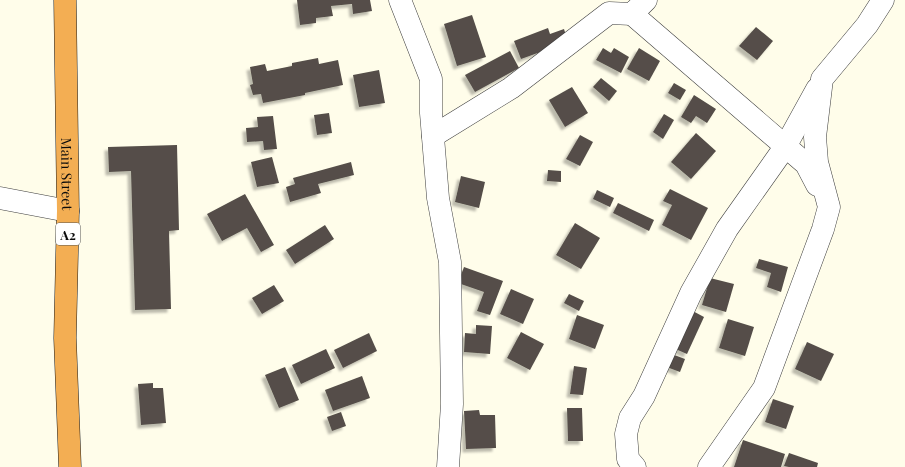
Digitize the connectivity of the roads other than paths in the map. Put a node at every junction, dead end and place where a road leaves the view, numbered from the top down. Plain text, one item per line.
1 (64, 0) edge
2 (400, 0) edge
3 (883, 0) edge
4 (604, 7) edge
5 (639, 7) edge
6 (822, 79) junction
7 (433, 136) junction
8 (785, 147) junction
9 (0, 198) edge
10 (829, 207) junction
11 (68, 211) junction
12 (70, 467) edge
13 (448, 467) edge
14 (635, 467) edge
15 (709, 467) edge

1 - 11 highway, Main Street / A2
2 - 7 street
3 - 6 street
4 - 5 street
4 - 7 street
5 - 8 street
6 - 8 street
6 - 10 street
7 - 13 street
8 - 10 street
8 - 14 street
9 - 11 street
10 - 15 street
11 - 12 highway, Main Street / A2

